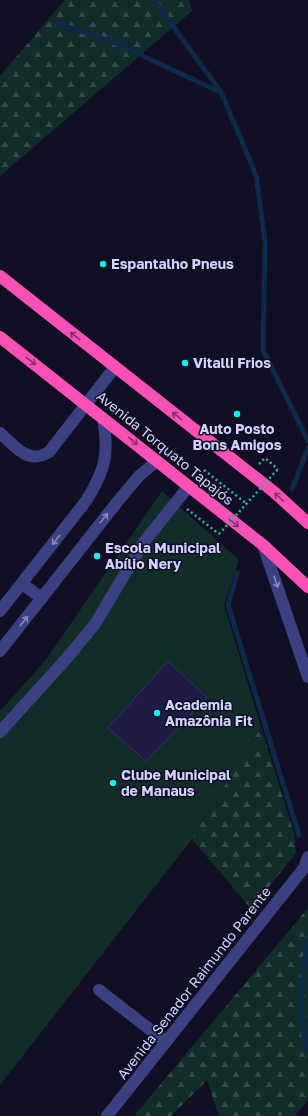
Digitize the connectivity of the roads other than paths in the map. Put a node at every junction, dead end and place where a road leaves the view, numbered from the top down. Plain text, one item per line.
1 (0, 276) edge
2 (0, 337) edge
3 (115, 368) junction
4 (87, 405) junction
5 (103, 418) junction
6 (0, 433) edge
7 (158, 461) junction
8 (188, 487) junction
9 (308, 523) edge
10 (263, 545) junction
11 (22, 584) junction
12 (308, 587) edge
13 (42, 598) junction
14 (0, 612) edge
15 (0, 651) edge
16 (308, 678) edge
17 (0, 732) edge
18 (307, 863) edge
19 (100, 990) dead end
20 (166, 1042) junction
21 (107, 1116) edge

3 -> 1 highway
2 -> 4 highway, Avenida Torquato Tapajós
3 - 4 street
9 -> 3 highway
4 - 5 highway, Avenida Torquato Tapajós
4 - 6 street
5 -> 7 highway, Avenida Torquato Tapajós
5 -> 11 street
7 - 8 highway, Avenida Torquato Tapajós
13 -> 7 street
8 -> 10 highway, Avenida Torquato Tapajós
8 - 17 street
10 - 12 highway, Avenida Torquato Tapajós
10 -> 16 street
11 - 13 street
11 - 14 street
15 -> 13 street
18 - 20 street, Avenida Senador Raimundo Parente
19 - 20 street
20 - 21 street, Avenida Senador Raimundo Parente

